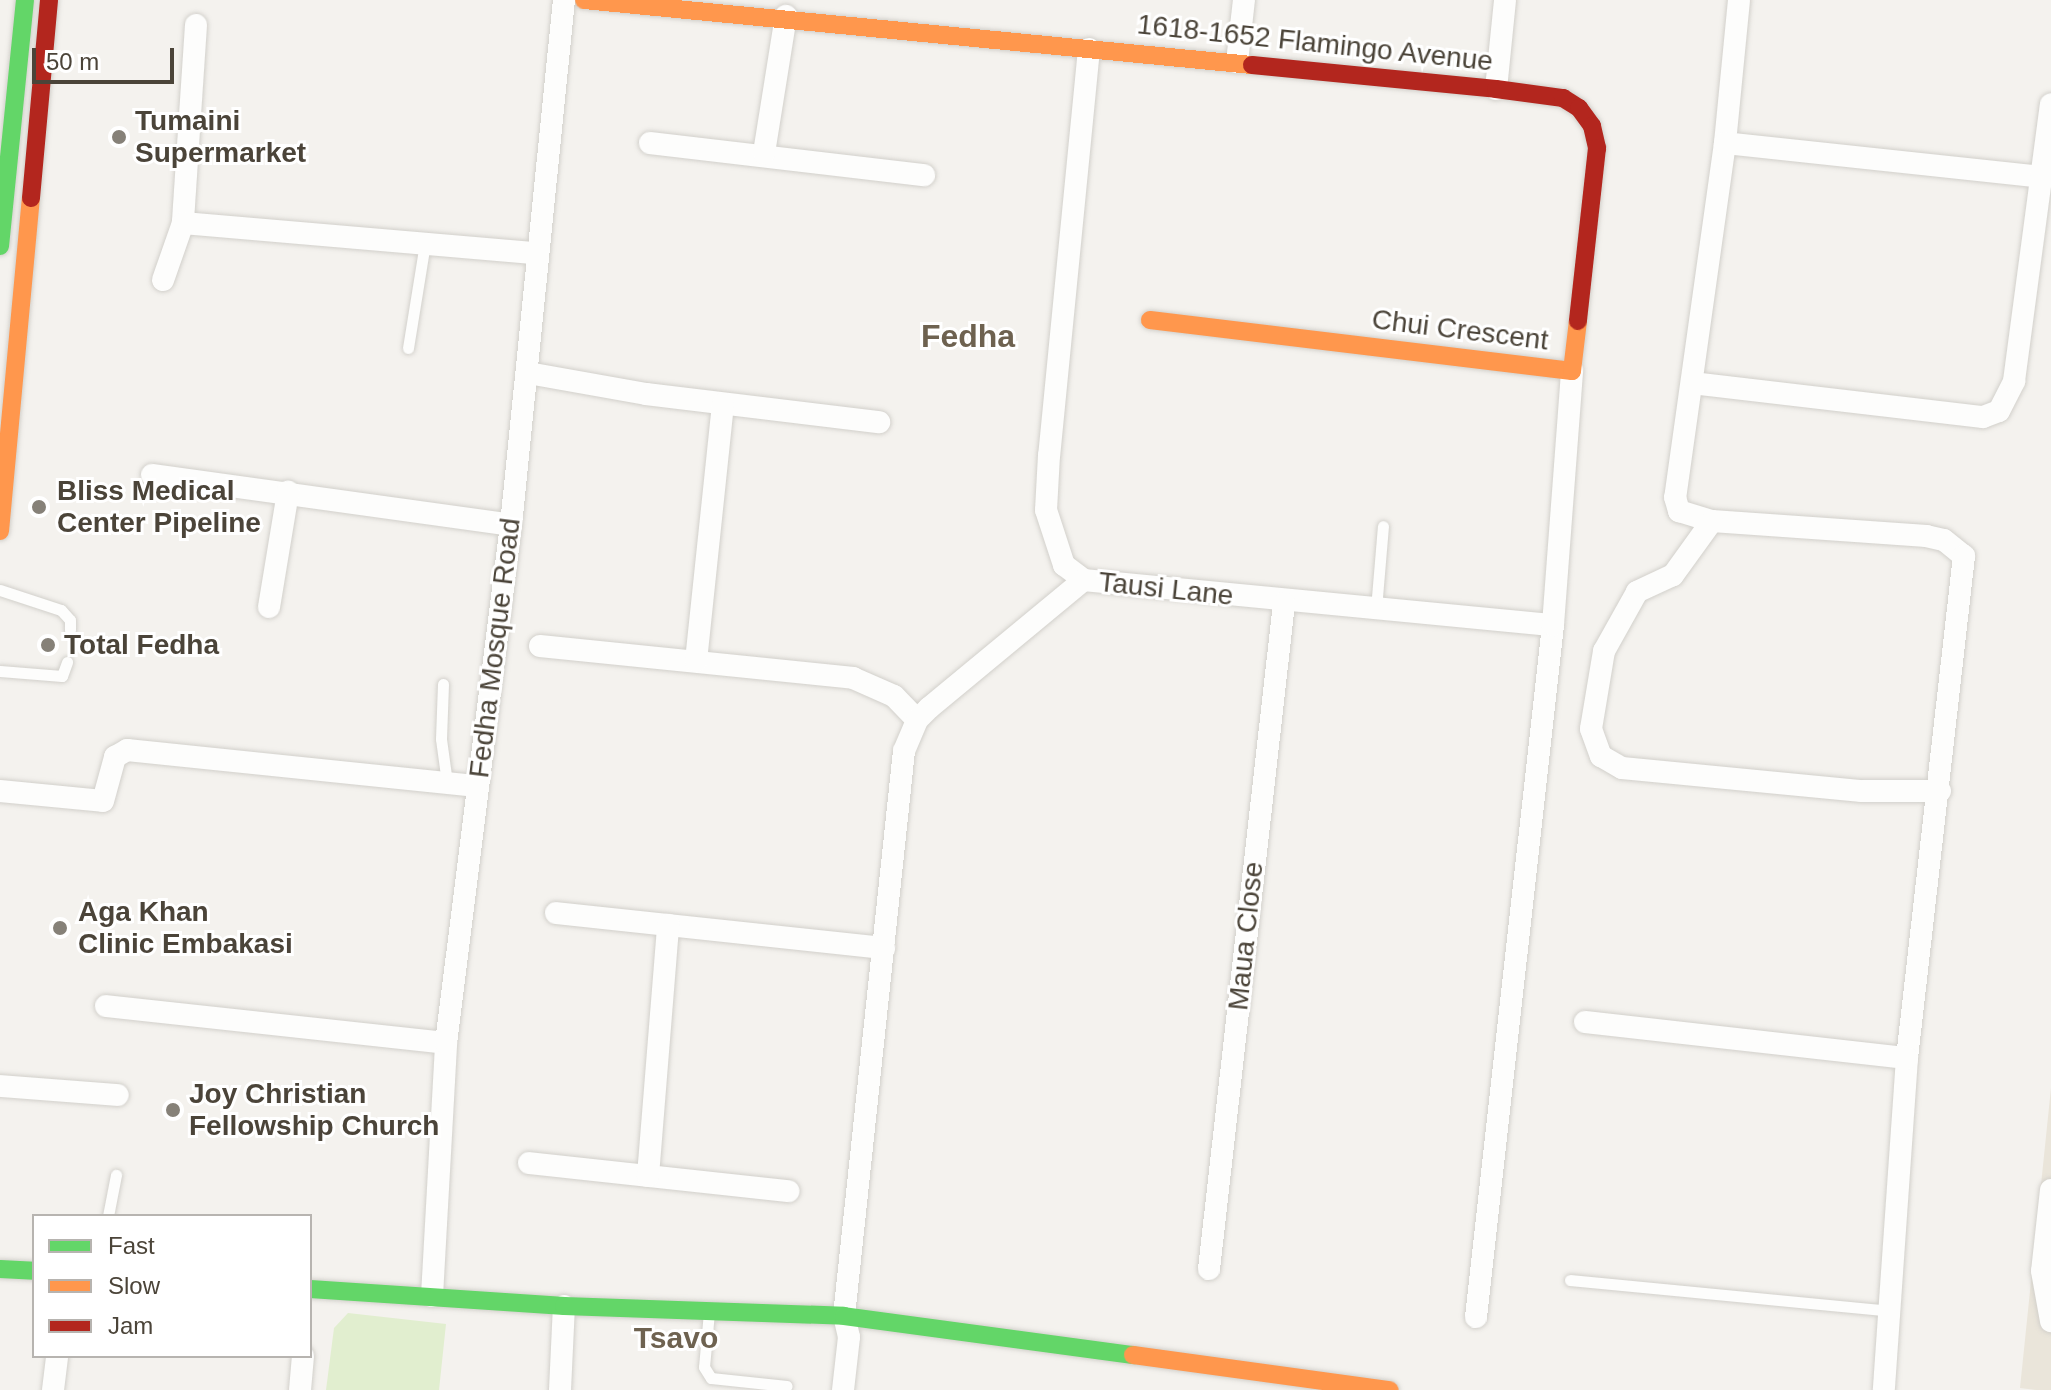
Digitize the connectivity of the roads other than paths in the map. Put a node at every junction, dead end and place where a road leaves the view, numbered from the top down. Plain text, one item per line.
1 (25, 0) edge
2 (49, 0) edge
3 (564, 0) edge
4 (584, 0) edge
5 (1244, 0) edge
6 (1505, 0) edge
7 (1739, 0) edge
8 (786, 16) junction
9 (196, 25) dead end
10 (1089, 49) junction
11 (1237, 62) junction
12 (1496, 89) junction
13 (1563, 98) joint
14 (2051, 104) edge
15 (650, 143) dead end
16 (1725, 143) junction
17 (764, 153) junction
18 (924, 175) dead end
19 (2042, 177) junction
20 (183, 223) junction
21 (426, 242) junction
22 (0, 246) edge
23 (536, 253) junction
24 (163, 280) dead end
25 (1150, 320) dead end
26 (408, 348) dead end
27 (1572, 371) junction
28 (528, 373) junction
29 (1692, 383) junction
30 (723, 404) junction
31 (879, 422) dead end
32 (152, 475) dead end
33 (288, 492) junction
34 (1712, 521) junction
35 (511, 525) junction
36 (1383, 526) dead end
37 (0, 531) edge
38 (1084, 580) junction
39 (0, 590) edge
40 (1284, 603) junction
41 (269, 607) dead end
42 (1376, 610) junction
43 (1553, 625) junction
44 (70, 630) dead end
45 (540, 646) dead end
46 (696, 661) junction
47 (67, 662) dead end
48 (0, 671) edge
49 (443, 684) dead end
50 (917, 720) junction
51 (447, 783) junction
52 (477, 786) junction
53 (0, 791) edge
54 (1940, 791) junction
55 (556, 913) dead end
56 (668, 925) junction
57 (884, 948) junction
58 (106, 1006) dead end
59 (1585, 1022) dead end
60 (446, 1043) junction
61 (1907, 1058) junction
62 (0, 1086) edge
63 (118, 1095) dead end
64 (529, 1163) dead end
65 (116, 1175) dead end
66 (648, 1176) junction
67 (2051, 1190) edge
68 (788, 1191) dead end
69 (108, 1214) edge
70 (0, 1269) edge
71 (1209, 1269) dead end
72 (32, 1271) edge
73 (1570, 1280) dead end
74 (312, 1289) edge
75 (432, 1296) junction
76 (564, 1306) junction
77 (709, 1311) junction
78 (1891, 1311) junction
79 (844, 1316) junction
80 (1476, 1317) dead end
81 (2051, 1321) edge
82 (57, 1358) edge
83 (303, 1358) edge
84 (787, 1386) dead end
85 (1361, 1389) edge
86 (53, 1390) edge
87 (300, 1390) edge
88 (560, 1390) edge
89 (843, 1390) edge
90 (1390, 1390) edge
91 (1884, 1390) edge

1 - 22 street
2 - 37 street
3 - 23 street, Fedha Mosque Road
4 - 8 street, 1618-1652 Flamingo Avenue
5 - 11 street
6 - 12 street
7 - 16 street
8 - 10 street, 1618-1652 Flamingo Avenue
8 - 17 street
9 - 20 street
10 - 11 street, 1618-1652 Flamingo Avenue
10 - 38 street, Tausi Lane
11 - 12 street, 1618-1652 Flamingo Avenue
12 - 13 street, 1618-1652 Flamingo Avenue
13 - 27 street, Chui Crescent
14 - 19 street
15 - 17 street
16 - 19 street
16 - 29 street
17 - 18 street
19 - 29 street
20 - 21 street
20 - 24 street
21 - 23 street
21 - 26 lane
23 - 28 street, Fedha Mosque Road
25 - 27 street, Chui Crescent
27 - 43 street
28 - 30 street
28 - 35 street, Fedha Mosque Road
29 - 34 street
30 - 31 street
30 - 46 street
32 - 33 street
33 - 35 street
33 - 41 street
34 - 54 street
34 - 54 street
35 - 52 street, Fedha Mosque Road
36 - 42 lane
38 - 40 street, Tausi Lane
38 - 50 street
39 - 44 lane
40 - 42 street, Tausi Lane
40 - 71 street, Maua Close
42 - 43 street, Tausi Lane
43 - 80 street
45 - 46 street
46 - 50 street
47 - 48 lane
49 - 51 lane
50 - 57 street
51 - 52 street
51 - 53 street
52 - 60 street, Fedha Mosque Road
54 - 61 street
55 - 56 street
56 - 57 street
56 - 66 street
57 - 79 street
58 - 60 street
59 - 61 street
60 - 75 street, Fedha Mosque Road
61 - 78 street
62 - 63 street
64 - 66 street
65 - 69 lane
66 - 68 street
67 - 81 street
70 - 72 street
73 - 78 lane
74 - 75 street
75 - 76 street
76 - 77 street
76 - 88 street
77 - 79 street
77 - 84 lane
78 - 91 street
79 - 85 street
79 - 89 street
82 - 86 street
83 - 87 street
85 - 90 street

